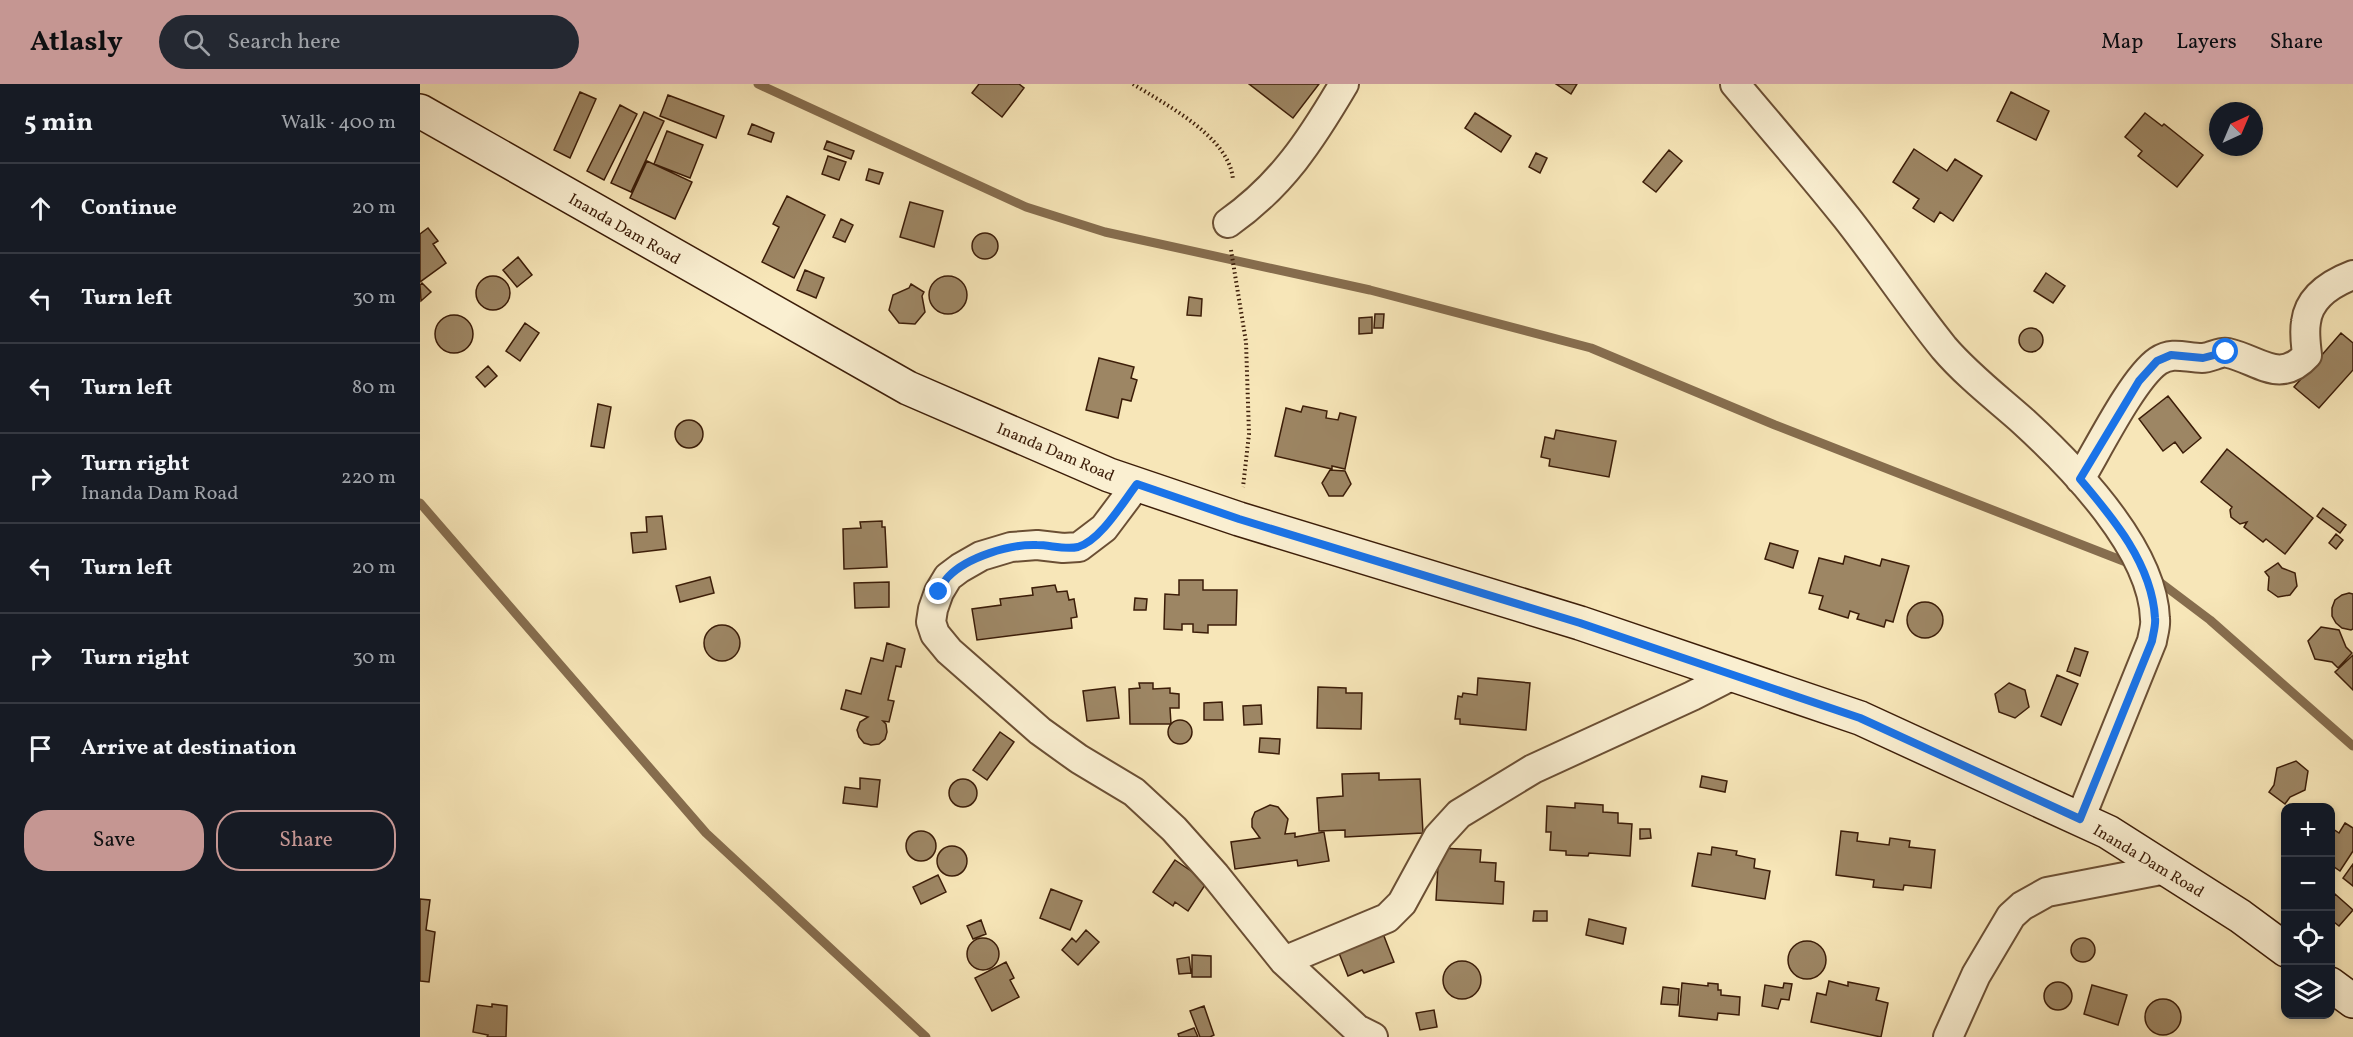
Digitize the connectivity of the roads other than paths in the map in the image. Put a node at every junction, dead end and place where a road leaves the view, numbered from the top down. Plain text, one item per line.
1 (1344, 84) edge
2 (1735, 84) edge
3 (420, 111) edge
4 (1228, 223) road end
5 (2353, 274) edge
6 (2080, 479) junction
7 (1137, 484) junction
8 (1733, 675) junction
9 (2080, 819) junction
10 (2166, 869) junction
11 (2281, 946) edge
12 (1284, 961) junction
13 (2335, 987) edge
14 (2353, 1001) edge
15 (1373, 1037) edge
16 (1948, 1037) edge

1 - 4 street
2 - 6 street
3 - 7 street, Inanda Dam Road
5 - 6 street
6 - 9 street
7 - 8 street, Inanda Dam Road
7 - 12 street
8 - 9 street, Inanda Dam Road
8 - 12 street
9 - 10 street, Inanda Dam Road
10 - 11 street, Inanda Dam Road
10 - 16 street
12 - 15 street
13 - 14 street

